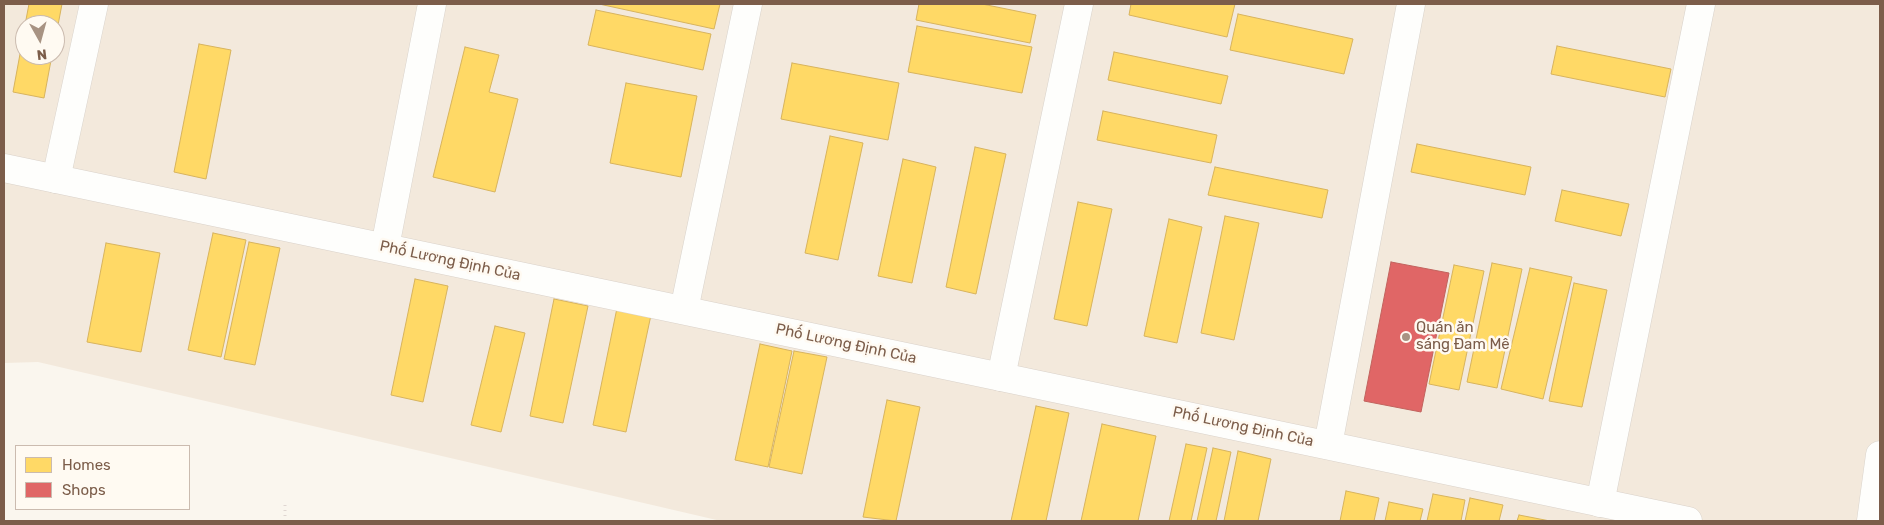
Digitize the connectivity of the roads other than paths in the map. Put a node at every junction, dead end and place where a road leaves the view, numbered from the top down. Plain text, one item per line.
1 (94, 4) edge
2 (432, 4) edge
3 (748, 4) edge
4 (1079, 4) edge
5 (1411, 4) edge
6 (1701, 4) edge
7 (4, 168) edge
8 (56, 179) junction
9 (385, 248) junction
10 (684, 310) junction
11 (1001, 377) junction
12 (1328, 445) junction
13 (1880, 455) edge
14 (1600, 503) junction
15 (1688, 521) edge
16 (1871, 521) edge

1 - 8 street
2 - 9 street
3 - 10 street
4 - 11 street
5 - 12 street
6 - 14 street
7 - 8 street, Phố Lương Định Của
8 - 9 street, Phố Lương Định Của
9 - 10 street, Phố Lương Định Của
10 - 11 street, Phố Lương Định Của
11 - 12 street, Phố Lương Định Của
12 - 14 street, Phố Lương Định Của
13 - 16 street
14 - 15 street, Phố Lương Định Của

